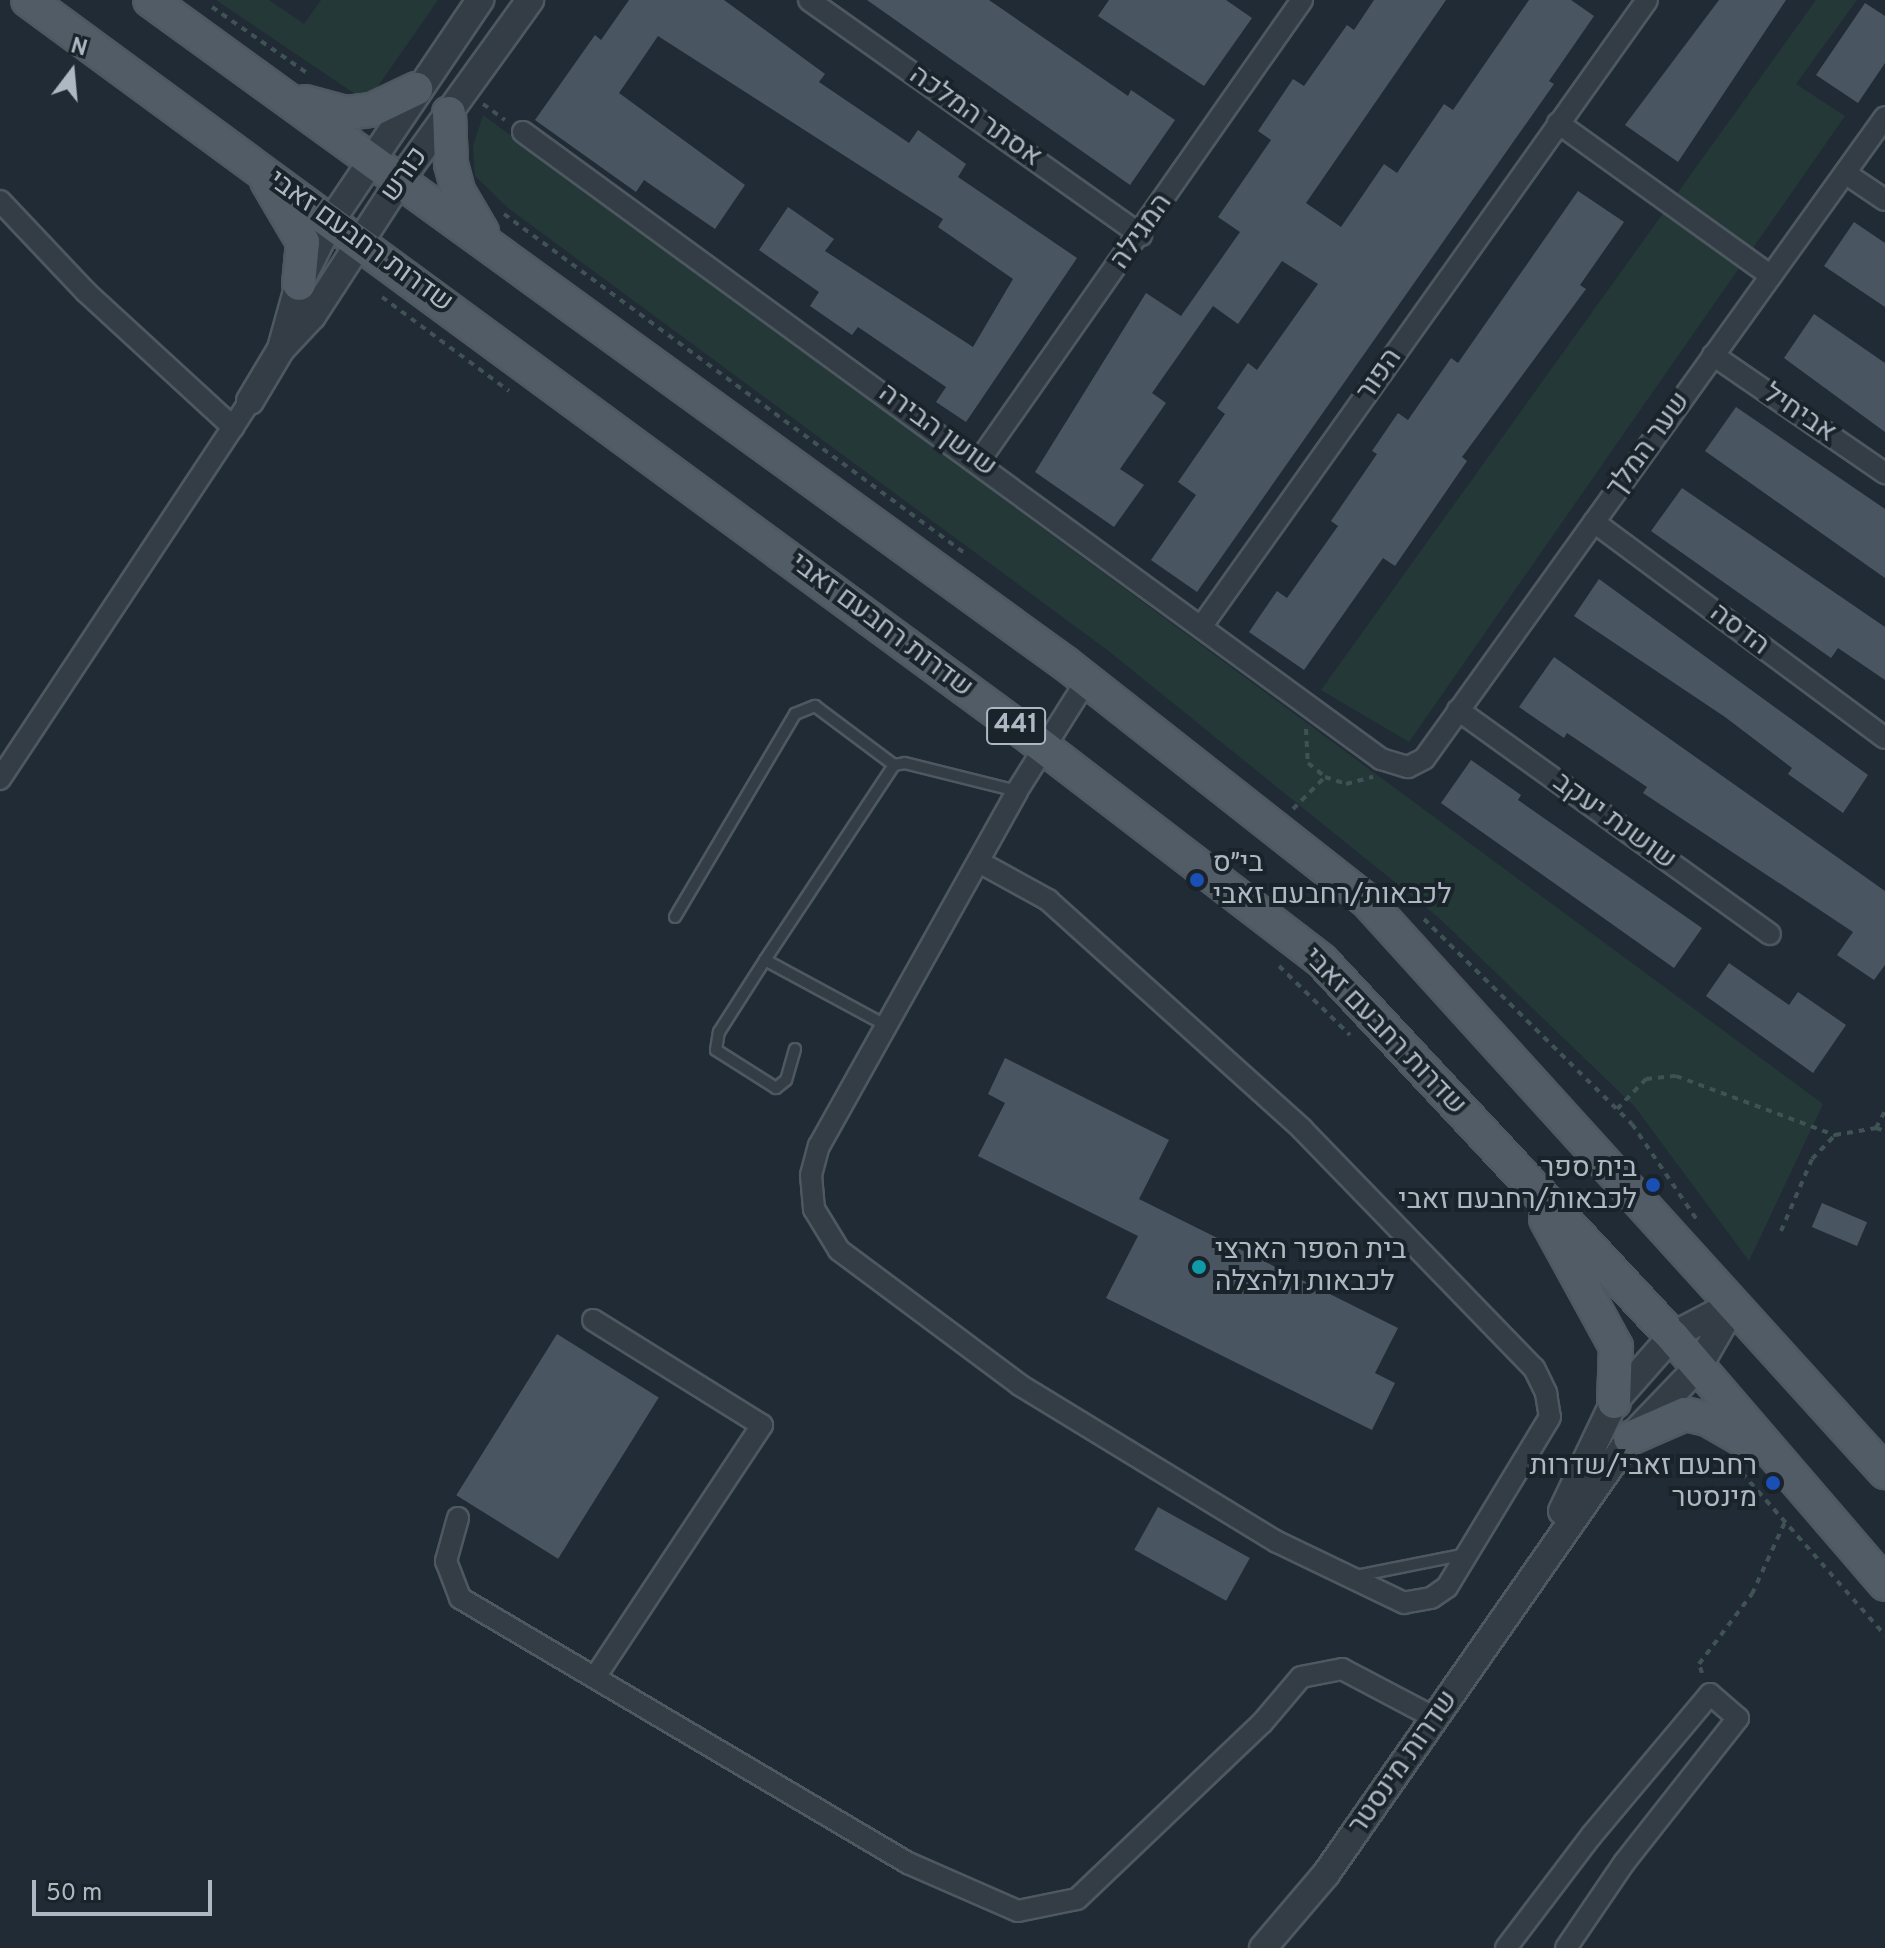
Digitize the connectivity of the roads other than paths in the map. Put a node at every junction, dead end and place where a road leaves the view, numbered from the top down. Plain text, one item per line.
1 (28, 0) edge
2 (150, 0) edge
3 (480, 0) edge
4 (530, 0) edge
5 (809, 0) edge
6 (1302, 0) edge
7 (1647, 0) edge
8 (416, 89) junction
9 (282, 96) junction
10 (457, 102) junction
11 (1885, 117) edge
12 (1558, 123) junction
13 (523, 132) road end
14 (371, 159) junction
15 (261, 171) junction
16 (1845, 173) junction
17 (401, 179) junction
18 (1885, 200) edge
19 (0, 201) edge
20 (331, 221) junction
21 (1141, 235) junction
22 (360, 240) junction
23 (487, 242) junction
24 (1771, 276) junction
25 (299, 284) junction
26 (281, 349) junction
27 (1713, 355) junction
28 (250, 401) joint
29 (233, 427) junction
30 (979, 461) junction
31 (1885, 473) edge
32 (1594, 522) junction
33 (1201, 627) junction
34 (1087, 680) junction
35 (1458, 710) junction
36 (1885, 738) edge
37 (1045, 748) junction
38 (894, 765) junction
39 (1401, 766) joint
40 (0, 779) edge
41 (1017, 791) junction
42 (981, 863) junction
43 (675, 917) dead end
44 (1770, 934) dead end
45 (765, 960) junction
46 (887, 1026) junction
47 (795, 1049) dead end
48 (1518, 1171) junction
49 (1735, 1303) junction
50 (593, 1320) dead end
51 (1672, 1336) junction
52 (1698, 1367) junction
53 (1614, 1402) junction
54 (1630, 1438) junction
55 (1775, 1458) junction
56 (1885, 1472) edge
57 (458, 1518) dead end
58 (1467, 1554) junction
59 (1534, 1571) junction
60 (1350, 1577) junction
61 (1885, 1584) edge
62 (595, 1677) junction
63 (1437, 1719) junction
64 (1263, 1948) edge
65 (1506, 1948) edge
66 (1566, 1948) edge

1 - 15 main road, שדרות רחבעם זאבי / 441
2 - 9 main road
3 - 8 street, כורש
4 - 10 street, כורש
5 - 21 street, אסתר המלכה
6 - 21 street, המגילה
7 - 12 street, הפור
8 - 9 main road
8 - 14 street, כורש
9 - 14 main road
10 - 17 street, כורש
10 - 23 main road
11 - 16 street, שער המלך
12 - 24 street
12 - 33 street, הפור
13 - 30 street, שושן הבירה
14 - 17 main road
14 - 20 street, כורש
15 - 20 main road, שדרות רחבעם זאבי / 441
15 - 25 main road
16 - 18 street
16 - 24 street, שער המלך
17 - 22 street, כורש
17 - 23 main road
19 - 29 street
20 - 22 main road, שדרות רחבעם זאבי / 441
20 - 25 street, כורש
21 - 30 street, המגילה
22 - 26 street, כורש
22 - 37 main road, שדרות רחבעם זאבי / 441
23 - 34 main road
24 - 27 street, שער המלך
25 - 26 street, כורש
26 - 28 street, כורש
27 - 31 street, אביחיל
27 - 32 street, שער המלך
28 - 29 street
29 - 40 street
30 - 33 street, שושן הבירה
32 - 35 street, שער המלך
32 - 36 street, הדסה
33 - 39 street, שושן הבירה
34 - 37 street
34 - 49 main road
35 - 39 street, שער המלך
35 - 44 street, שושנת יעקב
37 - 41 street
37 - 48 main road, שדרות רחבעם זאבי / 441
38 - 41 lane
38 - 43 lane
38 - 45 lane
41 - 42 street
42 - 46 street
42 - 58 street
45 - 46 lane
45 - 47 lane
46 - 60 street
48 - 51 main road, שדרות רחבעם זאבי / 441
48 - 53 main road
49 - 51 street, שדרות מינסטר
49 - 52 street, שדרות מינסטר
49 - 56 main road
50 - 62 street
51 - 52 main road, שדרות רחבעם זאבי / 441
51 - 53 street, שדרות מינסטר
52 - 54 street, שדרות מינסטר
52 - 55 main road, שדרות רחבעם זאבי / 441
53 - 59 street, שדרות מינסטר
54 - 55 main road
54 - 59 street, שדרות מינסטר
55 - 61 main road, שדרות רחבעם זאבי / 441
57 - 62 street
58 - 60 lane
58 - 60 street
59 - 63 street, שדרות מינסטר
62 - 63 street
63 - 64 street, שדרות מינסטר
65 - 66 street

